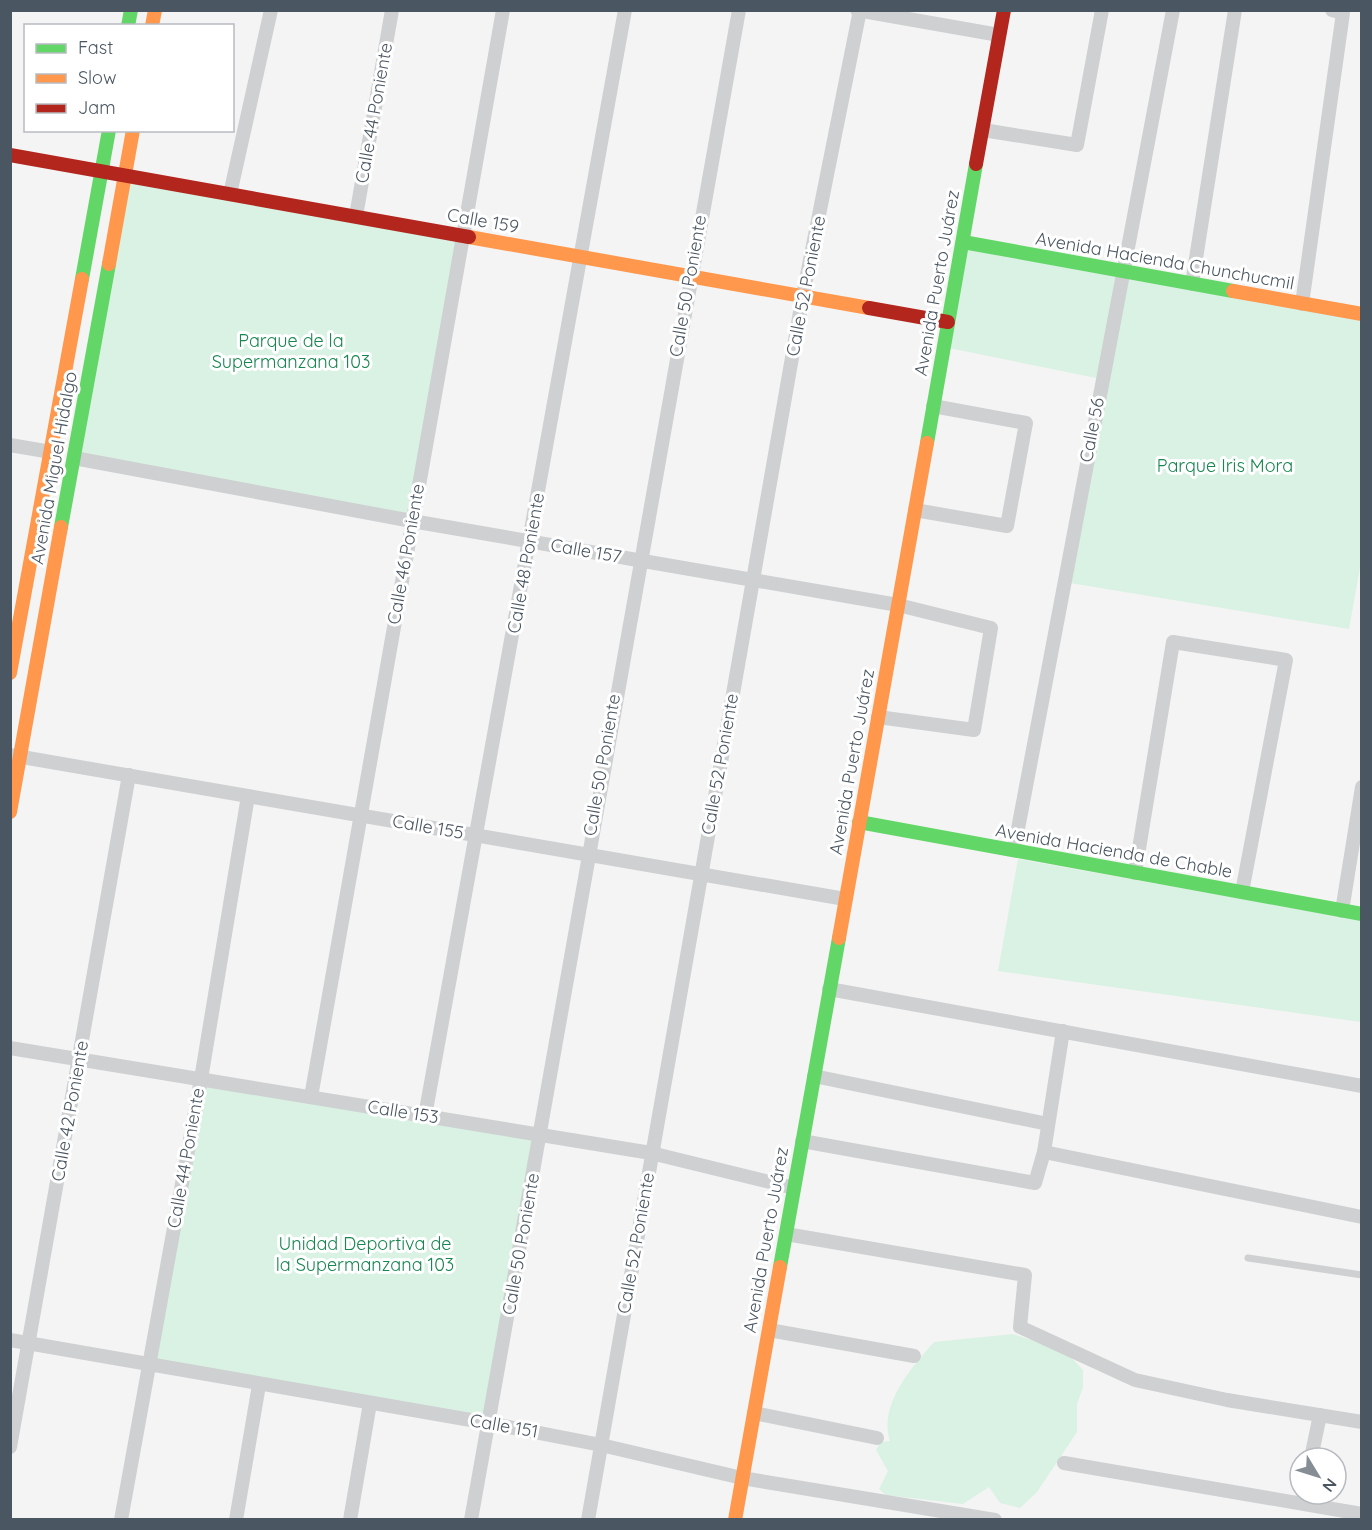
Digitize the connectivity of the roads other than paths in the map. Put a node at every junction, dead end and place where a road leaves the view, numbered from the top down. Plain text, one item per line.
1 (271, 10) edge
2 (392, 10) edge
3 (503, 10) edge
4 (625, 10) edge
5 (739, 10) edge
6 (1004, 10) edge
7 (1102, 10) edge
8 (1173, 10) edge
9 (1234, 10) edge
10 (1332, 10) edge
11 (859, 11) edge
12 (999, 35) junction
13 (983, 130) junction
14 (109, 132) edge
15 (133, 132) edge
16 (10, 155) edge
17 (102, 171) junction
18 (125, 175) junction
19 (230, 194) junction
20 (356, 216) junction
21 (463, 235) junction
22 (963, 242) junction
23 (581, 256) junction
24 (1121, 271) junction
25 (690, 276) junction
26 (1192, 284) junction
27 (803, 295) junction
28 (1302, 304) junction
29 (1362, 315) edge
30 (948, 322) junction
31 (933, 406) junction
32 (10, 445) edge
33 (51, 452) junction
34 (74, 458) junction
35 (915, 510) junction
36 (412, 521) junction
37 (530, 541) junction
38 (639, 560) junction
39 (753, 580) junction
40 (898, 605) junction
41 (10, 673) edge
42 (878, 717) junction
43 (15, 755) edge
44 (129, 775) junction
45 (1362, 787) edge
46 (248, 796) junction
47 (10, 812) edge
48 (359, 815) junction
49 (859, 822) junction
50 (477, 835) junction
51 (1014, 850) junction
52 (586, 854) junction
53 (1135, 873) junction
54 (700, 874) junction
55 (1242, 892) junction
56 (845, 899) junction
57 (1342, 911) junction
58 (1362, 914) edge
59 (830, 989) junction
60 (1063, 1031) junction
61 (10, 1048) edge
62 (80, 1059) junction
63 (814, 1076) junction
64 (201, 1079) junction
65 (1362, 1086) edge
66 (311, 1097) junction
67 (425, 1116) junction
68 (1048, 1124) junction
69 (541, 1135) junction
70 (802, 1141) junction
71 (1044, 1152) junction
72 (651, 1153) junction
73 (794, 1188) junction
74 (1362, 1217) edge
75 (786, 1234) junction
76 (1248, 1258) dead end
77 (1362, 1275) edge
78 (769, 1330) junction
79 (10, 1340) edge
80 (29, 1344) junction
81 (914, 1356) dead end
82 (148, 1364) junction
83 (260, 1385) junction
84 (370, 1404) junction
85 (754, 1413) junction
86 (1320, 1415) junction
87 (1362, 1422) edge
88 (488, 1423) junction
89 (877, 1438) dead end
90 (601, 1445) junction
91 (1314, 1446) edge
92 (10, 1447) edge
93 (1064, 1463) dead end
94 (742, 1478) junction
95 (1288, 1497) edge
96 (1331, 1506) edge
97 (1362, 1514) edge
98 (121, 1520) edge
99 (236, 1520) edge
100 (350, 1520) edge
101 (471, 1520) edge
102 (588, 1520) edge
103 (735, 1520) edge
104 (995, 1520) edge

1 - 19 street
2 - 20 street, Calle 44 Poniente
3 - 21 street, Calle 46 Poniente
4 - 23 street, Calle 48 Poniente
5 - 25 street, Calle 50 Poniente
6 - 12 street, Avenida Puerto Juárez
7 - 13 street
8 - 24 street, Calle 56
9 - 26 street
10 - 28 street
11 - 12 street
11 - 27 street, Calle 52 Poniente
12 - 13 street, Avenida Puerto Juárez
13 - 22 street, Avenida Puerto Juárez
14 - 17 street, Avenida Miguel Hidalgo
15 - 18 street, Avenida Miguel Hidalgo
16 - 17 street, Calle 159
17 - 18 street, Calle 159
17 - 33 street, Avenida Miguel Hidalgo
18 - 19 street, Calle 159
18 - 34 street, Avenida Miguel Hidalgo
19 - 20 street, Calle 159
20 - 21 street, Calle 159
21 - 23 street, Calle 159
21 - 36 street, Calle 46 Poniente
22 - 24 street, Avenida Hacienda Chunchucmil
22 - 30 street, Avenida Puerto Juárez
23 - 25 street, Calle 159
23 - 37 street, Calle 48 Poniente
24 - 26 street, Avenida Hacienda Chunchucmil
24 - 51 street, Calle 56
25 - 27 street, Calle 159
25 - 38 street, Calle 50 Poniente
26 - 28 street, Avenida Hacienda Chunchucmil
27 - 30 street, Calle 159
27 - 39 street, Calle 52 Poniente
28 - 29 street, Avenida Hacienda Chunchucmil
30 - 31 street, Avenida Puerto Juárez
31 - 35 street, Avenida Puerto Juárez
31 - 35 street
32 - 33 street
33 - 41 street, Avenida Miguel Hidalgo
34 - 36 street, Calle 157
34 - 43 street, Avenida Miguel Hidalgo
35 - 40 street, Avenida Puerto Juárez
36 - 37 street, Calle 157
36 - 48 street, Calle 46 Poniente
37 - 38 street, Calle 157
37 - 50 street, Calle 48 Poniente
38 - 39 street, Calle 157
38 - 52 street, Calle 50 Poniente
39 - 40 street, Calle 157
39 - 54 street, Calle 52 Poniente
40 - 42 street, Avenida Puerto Juárez
40 - 42 street, Calle 157
42 - 49 street, Avenida Puerto Juárez
43 - 44 street, Calle 155
43 - 47 street, Avenida Miguel Hidalgo
44 - 46 street, Calle 155
44 - 62 street, Calle 42 Poniente
45 - 57 street
46 - 48 street, Calle 155
46 - 64 street, Calle 44 Poniente
48 - 50 street, Calle 155
48 - 66 street, Calle 46 Poniente
49 - 51 street, Avenida Hacienda de Chable
49 - 56 street, Avenida Puerto Juárez
50 - 52 street, Calle 155
50 - 67 street, Calle 48 Poniente
51 - 53 street, Avenida Hacienda de Chable
52 - 54 street, Calle 155
52 - 69 street, Calle 50 Poniente
53 - 55 street, Avenida Hacienda de Chable
53 - 55 street
54 - 56 street, Calle 155
54 - 72 street, Calle 52 Poniente
55 - 57 street, Avenida Hacienda de Chable
56 - 59 street, Avenida Puerto Juárez
57 - 58 street, Avenida Hacienda de Chable
59 - 60 street
59 - 63 street, Avenida Puerto Juárez
60 - 65 street
60 - 68 street
61 - 62 street, Calle 153
62 - 64 street, Calle 153
62 - 80 street, Calle 42 Poniente
63 - 68 street
63 - 70 street, Avenida Puerto Juárez
64 - 66 street, Calle 153
64 - 82 street, Calle 44 Poniente
66 - 67 street, Calle 153
67 - 69 street, Calle 153
68 - 71 street
69 - 72 street, Calle 153
69 - 88 street, Calle 50 Poniente
70 - 71 street
70 - 73 street, Avenida Puerto Juárez
71 - 74 street
72 - 73 street, Calle 153
72 - 90 street, Calle 52 Poniente
73 - 75 street, Avenida Puerto Juárez
75 - 78 street, Avenida Puerto Juárez
75 - 86 street
76 - 77 lane
78 - 81 street
78 - 85 street, Avenida Puerto Juárez
79 - 80 street, Calle 151
80 - 82 street, Calle 151
80 - 92 street, Calle 42 Poniente
82 - 83 street, Calle 151
82 - 98 street, Calle 44 Poniente
83 - 84 street, Calle 151
83 - 99 street
84 - 88 street, Calle 151
84 - 100 street
85 - 89 street
85 - 94 street, Avenida Puerto Juárez
86 - 87 street
86 - 91 street
88 - 90 street, Calle 151
88 - 101 street, Calle 50 Poniente
90 - 94 street, Calle 151
90 - 102 street, Calle 52 Poniente
93 - 95 street
94 - 103 street, Avenida Puerto Juárez
94 - 104 street, Calle 151
96 - 97 street

